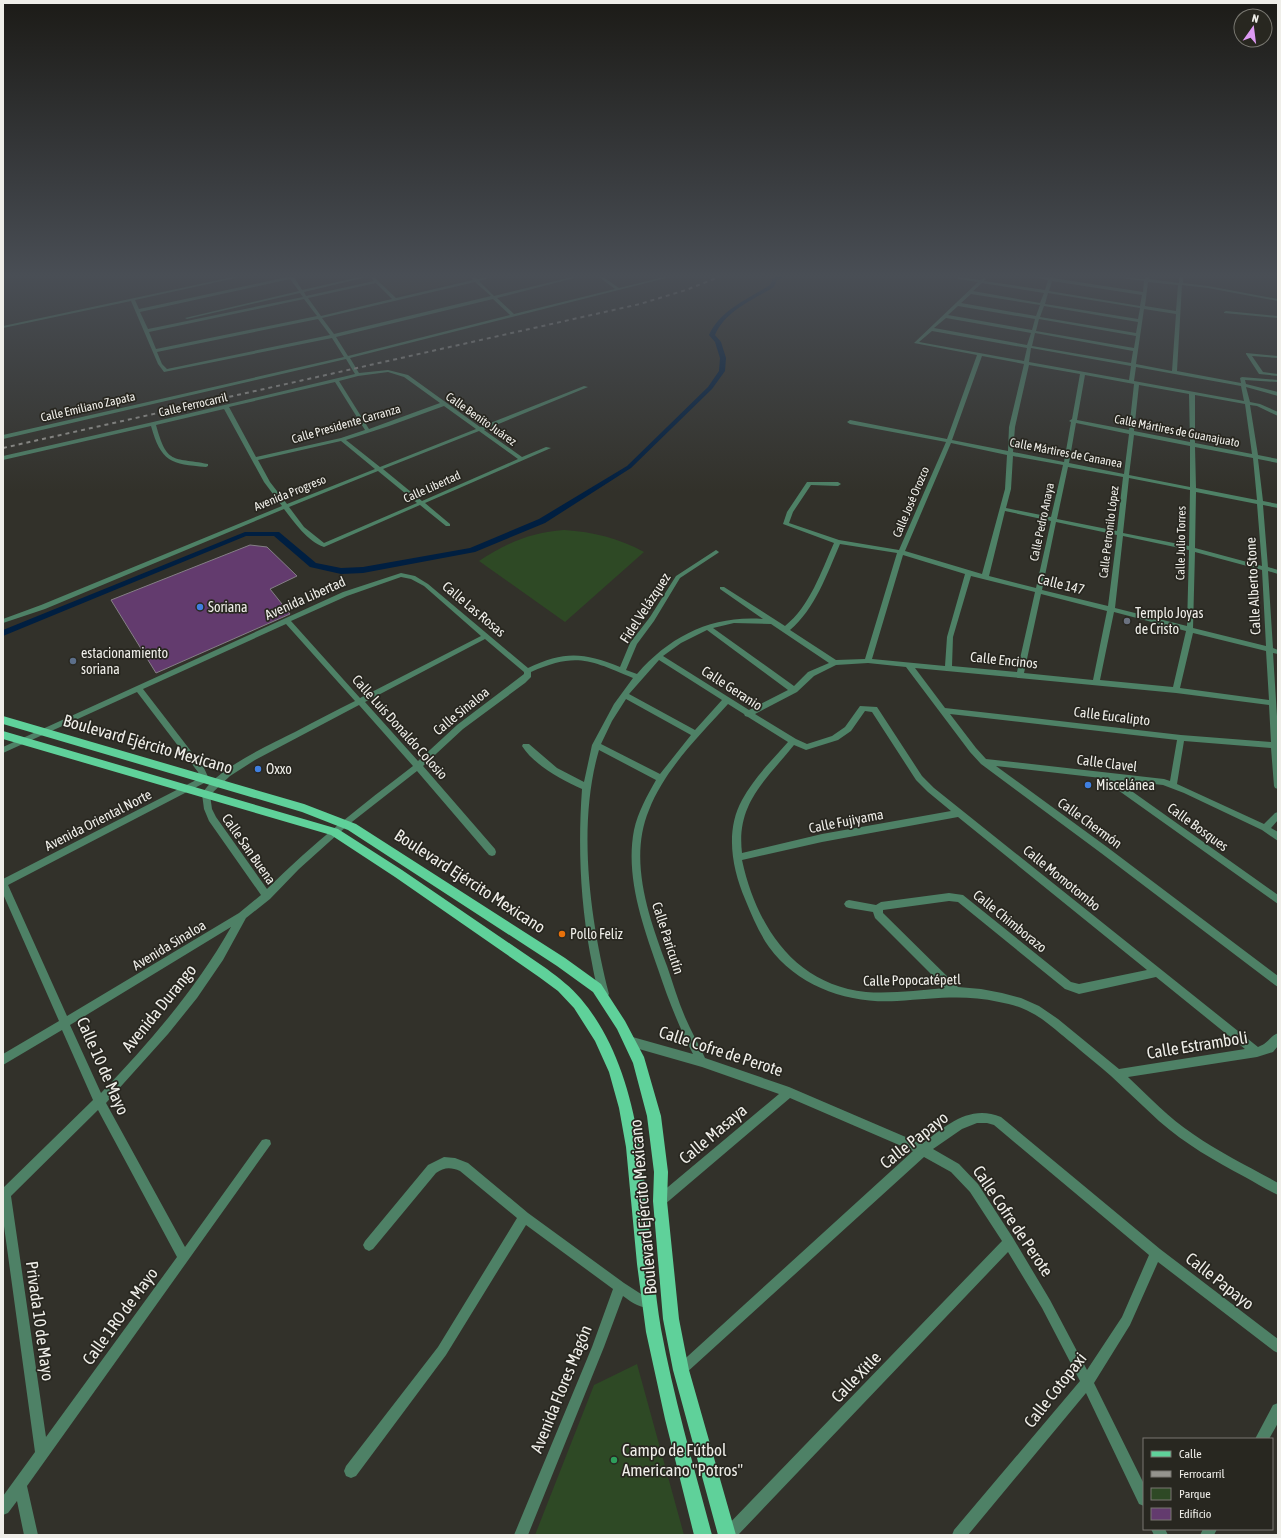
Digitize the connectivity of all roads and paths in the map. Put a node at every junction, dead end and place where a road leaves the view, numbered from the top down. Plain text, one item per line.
1 (166, 349) edge
2 (272, 349) edge
3 (340, 349) edge
4 (382, 349) edge
5 (950, 349) edge
6 (1029, 349) edge
7 (1040, 349) edge
8 (1129, 349) edge
9 (1176, 349) edge
10 (1136, 350) joint
11 (155, 351) joint
12 (980, 354) junction
13 (1278, 357) edge
14 (345, 358) junction
15 (1025, 363) junction
16 (1133, 366) junction
17 (388, 371) joint
18 (1083, 373) junction
19 (1174, 373) junction
20 (358, 375) junction
21 (1278, 375) edge
22 (336, 380) junction
23 (1278, 381) edge
24 (1131, 382) junction
25 (1137, 383) junction
26 (1244, 385) junction
27 (586, 387) dead end
28 (1192, 394) junction
29 (1278, 394) edge
30 (443, 404) junction
31 (1248, 404) junction
32 (226, 407) junction
33 (1278, 414) edge
34 (1072, 421) junction
35 (850, 422) dead end
36 (153, 424) junction
37 (478, 428) junction
38 (368, 431) junction
39 (1131, 433) junction
40 (3, 437) edge
41 (342, 439) junction
42 (949, 441) junction
43 (1192, 445) junction
44 (548, 448) dead end
45 (1009, 453) junction
46 (1256, 457) junction
47 (3, 458) edge
48 (254, 459) junction
49 (521, 459) junction
50 (1278, 462) edge
51 (1066, 464) junction
52 (206, 465) dead end
53 (378, 470) junction
54 (1127, 476) junction
55 (838, 484) dead end
56 (1193, 489) junction
57 (1260, 503) junction
58 (423, 504) junction
59 (286, 506) junction
60 (1278, 506) edge
61 (1003, 509) junction
62 (1054, 520) junction
63 (448, 525) dead end
64 (1120, 534) junction
65 (838, 542) junction
66 (1192, 549) junction
67 (716, 552) dead end
68 (902, 552) junction
69 (1266, 569) junction
70 (1278, 572) edge
71 (969, 573) junction
72 (401, 575) joint
73 (986, 577) junction
74 (722, 588) dead end
75 (1039, 591) junction
76 (1111, 610) junction
77 (286, 620) junction
78 (3, 621) edge
79 (775, 622) junction
80 (707, 627) junction
81 (1190, 629) junction
82 (785, 630) junction
83 (486, 636) junction
84 (1269, 649) junction
85 (1278, 652) edge
86 (658, 656) junction
87 (868, 661) junction
88 (835, 662) junction
89 (908, 664) junction
90 (948, 668) junction
91 (527, 671) junction
92 (622, 671) junction
93 (1020, 675) junction
94 (639, 678) junction
95 (1096, 682) junction
96 (138, 688) junction
97 (794, 690) junction
98 (1176, 690) junction
99 (625, 695) junction
100 (727, 700) junction
101 (359, 701) junction
102 (1271, 703) junction
103 (942, 710) junction
104 (748, 714) junction
105 (3, 720) edge
106 (43, 732) junction
107 (696, 734) junction
108 (3, 735) edge
109 (1181, 738) junction
110 (23, 741) junction
111 (793, 741) junction
112 (596, 745) junction
113 (526, 746) dead end
114 (1276, 746) edge
115 (3, 750) edge
116 (984, 762) junction
117 (418, 766) junction
118 (1102, 775) junction
119 (205, 779) junction
120 (662, 779) junction
121 (216, 782) junction
122 (1173, 785) junction
123 (1278, 786) edge
124 (587, 787) junction
125 (188, 789) junction
126 (206, 794) junction
127 (959, 813) junction
128 (1278, 815) edge
129 (345, 823) junction
130 (1265, 828) junction
131 (334, 832) junction
132 (1278, 837) edge
133 (492, 852) dead end
134 (738, 857) junction
135 (3, 884) edge
136 (267, 896) junction
137 (1278, 900) edge
138 (849, 904) dead end
139 (878, 909) junction
140 (242, 916) junction
141 (1158, 972) junction
142 (1278, 982) edge
143 (955, 991) junction
144 (606, 1000) junction
145 (65, 1022) junction
146 (1278, 1038) edge
147 (629, 1041) junction
148 (1257, 1052) junction
149 (3, 1060) edge
150 (702, 1062) junction
151 (1117, 1074) junction
152 (789, 1092) junction
153 (99, 1101) junction
154 (266, 1144) dead end
155 (923, 1150) junction
156 (1278, 1189) edge
157 (4, 1194) edge
158 (660, 1201) junction
159 (524, 1218) junction
160 (1009, 1242) junction
161 (369, 1245) dead end
162 (1156, 1253) junction
163 (184, 1257) junction
164 (620, 1287) junction
165 (649, 1302) junction
166 (1278, 1347) edge
167 (681, 1370) junction
168 (1087, 1382) junction
169 (1278, 1410) edge
170 (1263, 1438) edge
171 (42, 1453) junction
172 (351, 1471) dead end
173 (20, 1485) junction
174 (1143, 1497) edge
175 (3, 1508) edge
176 (31, 1535) edge
177 (521, 1535) edge
178 (704, 1535) edge
179 (727, 1535) edge
180 (959, 1535) edge

1 - 11 street
2 - 11 street
3 - 14 street
4 - 14 street, Calle Emiliano Zapata
5 - 12 street
6 - 15 street
7 - 16 street
8 - 10 street
9 - 19 street
10 - 16 street
12 - 15 street
12 - 42 street, Calle José Orozco
13 - 21 street
14 - 20 street
14 - 40 street, Calle Emiliano Zapata
15 - 18 street
15 - 45 street
16 - 19 street
16 - 24 street
17 - 20 street, Calle Ferrocarril
17 - 30 street, Calle Benito Juárez
18 - 24 street
18 - 34 street, Calle Pedro Anaya
19 - 26 street
20 - 22 street, Calle Ferrocarril
22 - 32 street, Calle Ferrocarril
22 - 38 street
23 - 26 street
24 - 25 street
25 - 28 street
25 - 39 street, Calle Petronilo López
26 - 29 street
26 - 31 street, Calle Alberto Stone
27 - 37 street, Avenida Progreso
28 - 31 street
28 - 43 street, Calle Julio Torres
30 - 37 street, Calle Benito Juárez
30 - 38 street, Calle Presidente Carranza
31 - 33 street
31 - 46 street, Calle Alberto Stone
32 - 36 street, Calle Ferrocarril
32 - 48 street
34 - 39 street, Calle Mártires de Guanajuato
34 - 51 street, Calle Pedro Anaya
35 - 42 street, Calle Mártires de Cananea
36 - 47 street, Calle Ferrocarril
36 - 52 street
37 - 49 street, Calle Benito Juárez
37 - 53 street, Avenida Progreso
38 - 41 street, Calle Presidente Carranza
39 - 43 street, Calle Mártires de Guanajuato
39 - 54 street, Calle Petronilo López
41 - 48 street, Calle Presidente Carranza
41 - 53 street
42 - 45 street, Calle Mártires de Cananea
42 - 68 street, Calle José Orozco
43 - 46 street, Calle Mártires de Guanajuato
43 - 56 street, Calle Julio Torres
44 - 49 street, Calle Libertad
45 - 51 street, Calle Mártires de Cananea
45 - 61 street
46 - 50 street, Calle Mártires de Guanajuato
46 - 57 street, Calle Alberto Stone
48 - 59 street
49 - 58 street, Calle Libertad
51 - 54 street, Calle Mártires de Cananea
51 - 62 street, Calle Pedro Anaya
53 - 58 street
53 - 59 street, Avenida Progreso
54 - 56 street, Calle Mártires de Cananea
54 - 64 street, Calle Petronilo López
55 - 65 street, Calle 147
56 - 57 street, Calle Mártires de Cananea
56 - 66 street, Calle Julio Torres
57 - 60 street, Calle Mártires de Cananea
57 - 69 street, Calle Alberto Stone
58 - 59 street, Calle Libertad
58 - 63 street
59 - 78 street, Avenida Progreso
61 - 62 street
61 - 73 street
62 - 64 street
62 - 75 street, Calle Pedro Anaya
64 - 66 street
64 - 76 street, Calle Petronilo López
65 - 68 street, Calle 147
65 - 82 street
66 - 69 street
66 - 81 street, Calle Julio Torres
67 - 92 street, Fidel Velázquez
68 - 71 street, Calle 147
68 - 87 street, Calle José Orozco
69 - 70 street
69 - 84 street, Calle Alberto Stone
71 - 73 street, Calle 147
71 - 90 street
72 - 77 street, Avenida Libertad
72 - 83 street, Calle Las Rosas
73 - 75 street, Calle 147
74 - 79 street
75 - 76 street, Calle 147
75 - 93 street, Calle Pedro Anaya
76 - 81 street, Calle 147
76 - 95 street, Calle Petronilo López
77 - 96 street, Avenida Libertad
77 - 101 street, Calle Luis Donaldo Colosio
79 - 80 street
79 - 82 street
80 - 86 street
80 - 97 street
81 - 84 street, Calle 147
81 - 98 street, Calle Julio Torres
82 - 88 street
83 - 91 street, Calle Las Rosas
83 - 101 street
84 - 85 street, Calle 147
84 - 102 street, Calle Alberto Stone
86 - 94 street
86 - 100 street, Calle Geranio
87 - 88 street, Calle Encinos
87 - 89 street, Calle Encinos
88 - 97 street, Calle Encinos
89 - 90 street, Calle Encinos
89 - 103 street, Calle Chermón
90 - 93 street, Calle Encinos
91 - 92 street
91 - 117 street, Calle Sinaloa
92 - 94 street
93 - 95 street, Calle Encinos
94 - 99 street
95 - 98 street, Calle Encinos
96 - 106 street, Avenida Libertad
96 - 119 street
97 - 104 street, Calle Encinos
98 - 102 street, Calle Encinos
99 - 107 street
99 - 112 street
100 - 104 street, Calle Geranio
100 - 107 street, Calle Paricutín
101 - 117 street, Calle Luis Donaldo Colosio
101 - 121 street
102 - 114 street, Calle Alberto Stone
103 - 109 street, Calle Eucalipto
103 - 116 street, Calle Chermón
104 - 111 street, Calle Geranio
105 - 106 main road, Boulevard Ejército Mexicano
106 - 110 street, Avenida Libertad
106 - 119 main road, Boulevard Ejército Mexicano
107 - 120 street, Calle Paricutín
108 - 110 main road, Boulevard Ejército Mexicano
109 - 114 street, Calle Eucalipto
109 - 122 street
110 - 115 street, Avenida Libertad
110 - 125 main road, Boulevard Ejército Mexicano
111 - 127 street, Calle Momotombo
111 - 134 street, Calle Popocatépetl
112 - 120 street
112 - 124 street
113 - 124 street
114 - 123 street, Calle Alberto Stone
116 - 118 street, Calle Clavel
116 - 142 street, Calle Chermón
117 - 129 street, Calle Sinaloa
117 - 133 street, Calle Luis Donaldo Colosio
118 - 122 street, Calle Clavel
118 - 137 street, Calle Bosques
119 - 121 main road, Boulevard Ejército Mexicano
119 - 125 street, Avenida Oriental Norte
120 - 150 street, Calle Paricutín
121 - 126 street
121 - 129 main road, Boulevard Ejército Mexicano
122 - 130 street, Calle Clavel
124 - 144 street
125 - 126 main road, Boulevard Ejército Mexicano
125 - 135 street, Avenida Oriental Norte
126 - 131 main road, Boulevard Ejército Mexicano
126 - 136 street, Calle San Buena
127 - 134 street, Calle Fujiyama
127 - 141 street, Calle Momotombo
128 - 130 street
129 - 131 street, Calle Sinaloa
129 - 144 main road, Boulevard Ejército Mexicano
130 - 132 street, Calle Clavel
131 - 136 street, Avenida Sinaloa
131 - 165 main road, Boulevard Ejército Mexicano
134 - 143 street, Calle Popocatépetl
135 - 145 street, Calle 10 de Mayo
136 - 140 street, Avenida Sinaloa
138 - 139 street
139 - 141 street, Calle Chimborazo
139 - 143 street
140 - 145 street, Avenida Sinaloa
140 - 153 street, Avenida Durango
141 - 148 street, Calle Momotombo
143 - 151 street, Calle Popocatépetl
144 - 147 main road, Boulevard Ejército Mexicano
145 - 149 street, Avenida Sinaloa
145 - 153 street, Calle 10 de Mayo
146 - 148 street, Calle Estramboli
147 - 150 street, Calle Cofre de Perote
147 - 158 main road, Boulevard Ejército Mexicano
148 - 151 street, Calle Estramboli
150 - 152 street, Calle Cofre de Perote
151 - 156 street, Calle Popocatépetl
152 - 155 street, Calle Cofre de Perote
152 - 158 street, Calle Masaya
153 - 157 street, Avenida Durango
153 - 163 street, Calle 10 de Mayo
154 - 163 street, Calle 1RO de Mayo
155 - 160 street, Calle Cofre de Perote
155 - 162 street, Calle Papayo
155 - 167 street, Calle Papayo
157 - 171 street, Privada 10 de Mayo
158 - 167 main road, Boulevard Ejército Mexicano
159 - 161 street
159 - 164 street
159 - 172 street
160 - 168 street, Calle Cofre de Perote
160 - 179 street, Calle Xitle
162 - 166 street, Calle Papayo
162 - 168 street, Calle Cotopaxi
163 - 171 street, Calle 1RO de Mayo
164 - 165 street
164 - 177 street, Avenida Flores Magón
165 - 178 main road, Boulevard Ejército Mexicano
167 - 179 main road, Boulevard Ejército Mexicano
168 - 174 street, Calle Cofre de Perote
168 - 180 street, Calle Cotopaxi
169 - 170 street
171 - 173 street, Calle 1RO de Mayo
173 - 175 street, Calle 1RO de Mayo
173 - 176 street

